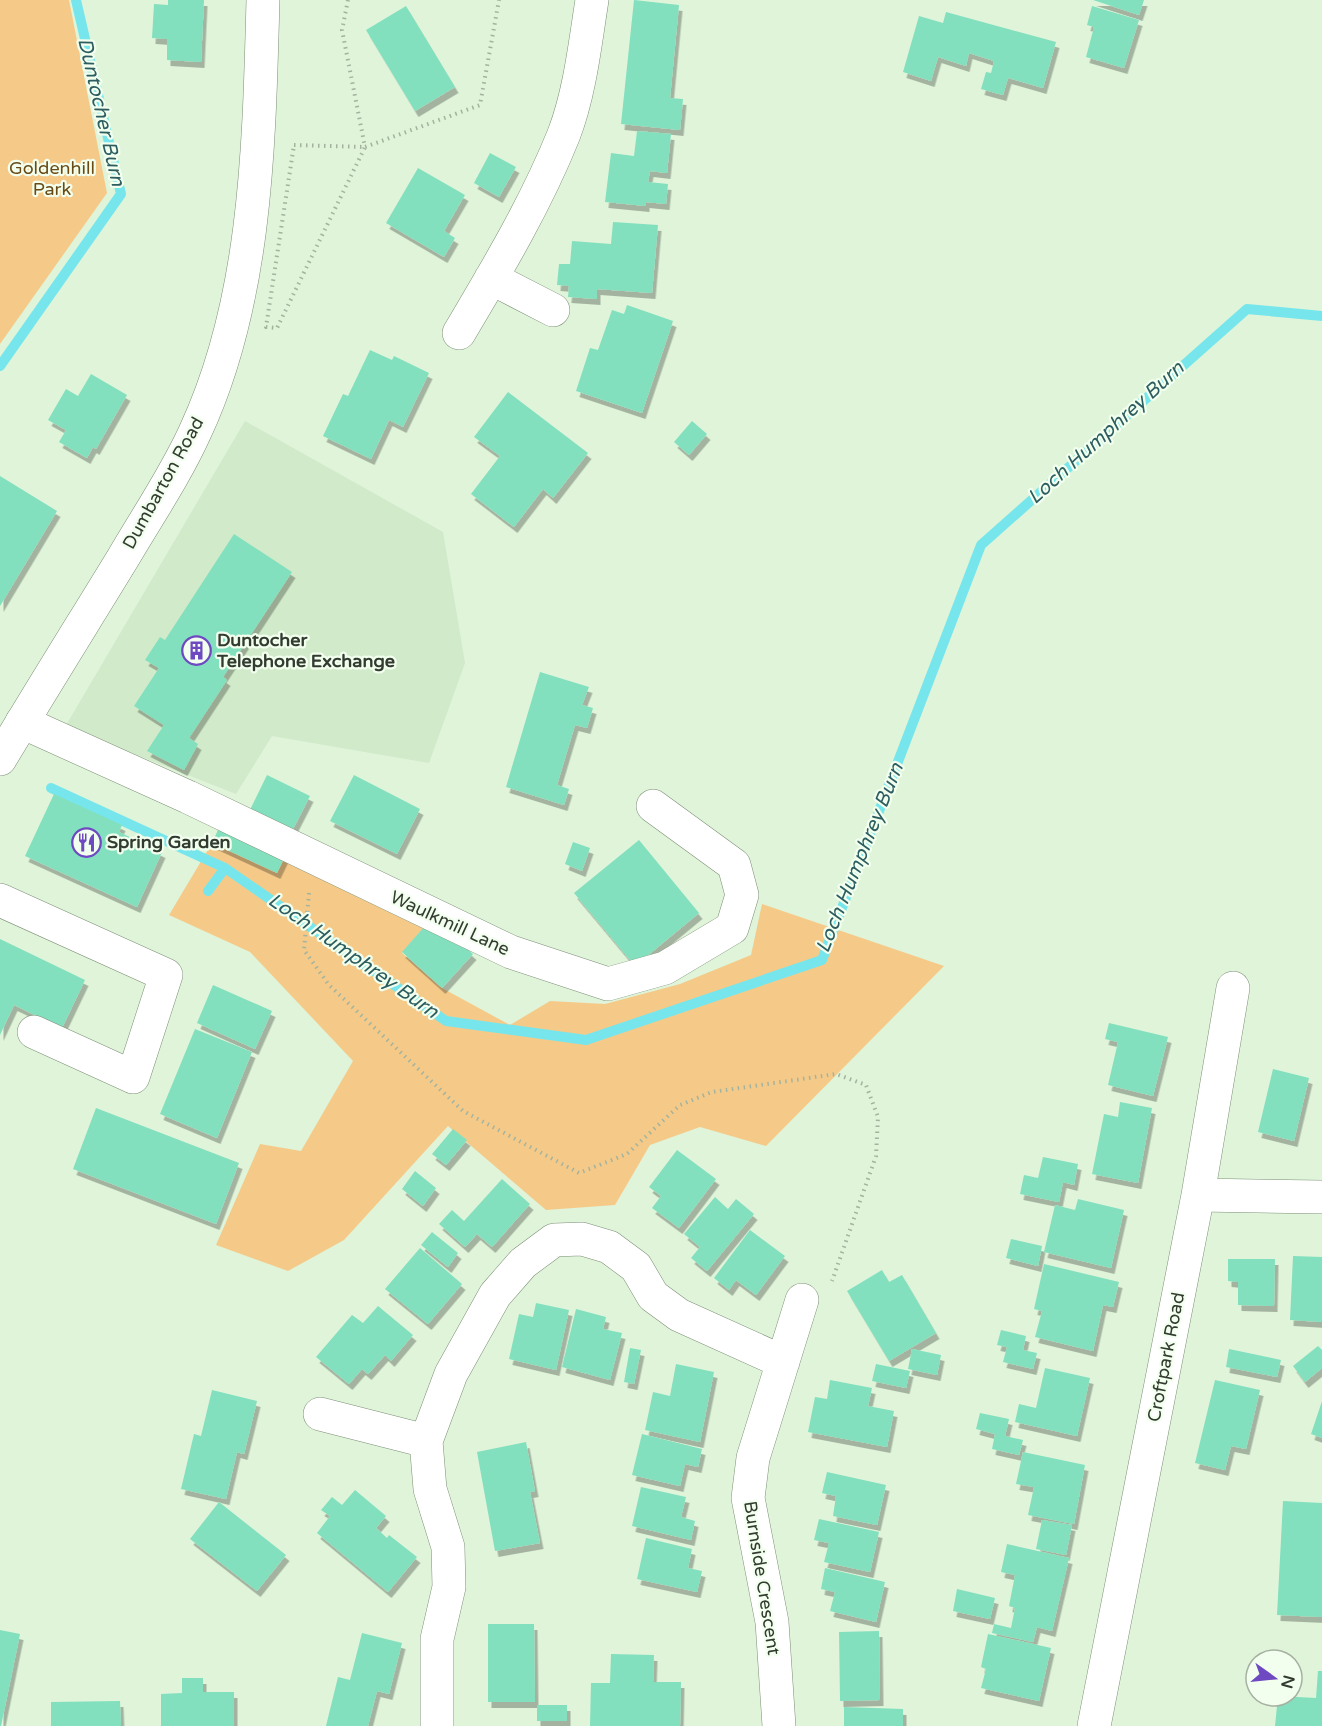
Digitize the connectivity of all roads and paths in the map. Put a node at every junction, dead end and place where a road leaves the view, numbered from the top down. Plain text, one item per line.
1 (263, 0) edge
2 (348, 0) edge
3 (500, 0) edge
4 (592, 0) edge
5 (365, 147) junction
6 (491, 278) junction
7 (552, 310) dead end
8 (459, 333) dead end
9 (22, 722) junction
10 (0, 759) edge
11 (652, 806) dead end
12 (325, 863) junction
13 (0, 900) edge
14 (1233, 988) dead end
15 (34, 1032) dead end
16 (1198, 1195) junction
17 (1322, 1197) edge
18 (802, 1300) joint
19 (783, 1362) junction
20 (320, 1414) dead end
21 (426, 1441) junction
22 (437, 1726) edge
23 (779, 1726) edge
24 (1094, 1726) edge

1 - 9 street, Dumbarton Road
2 - 5 path
3 - 5 path
4 - 6 street
5 - 5 path
6 - 7 street
6 - 8 street
9 - 10 street, Dumbarton Road
9 - 12 street, Waulkmill Lane
11 - 12 street, Waulkmill Lane
12 - 18 path
13 - 15 street
14 - 16 street, Croftpark Road
16 - 17 street
16 - 24 street, Croftpark Road
18 - 19 street, Burnside Crescent
19 - 21 street
19 - 23 street, Burnside Crescent
20 - 21 street
21 - 22 street

